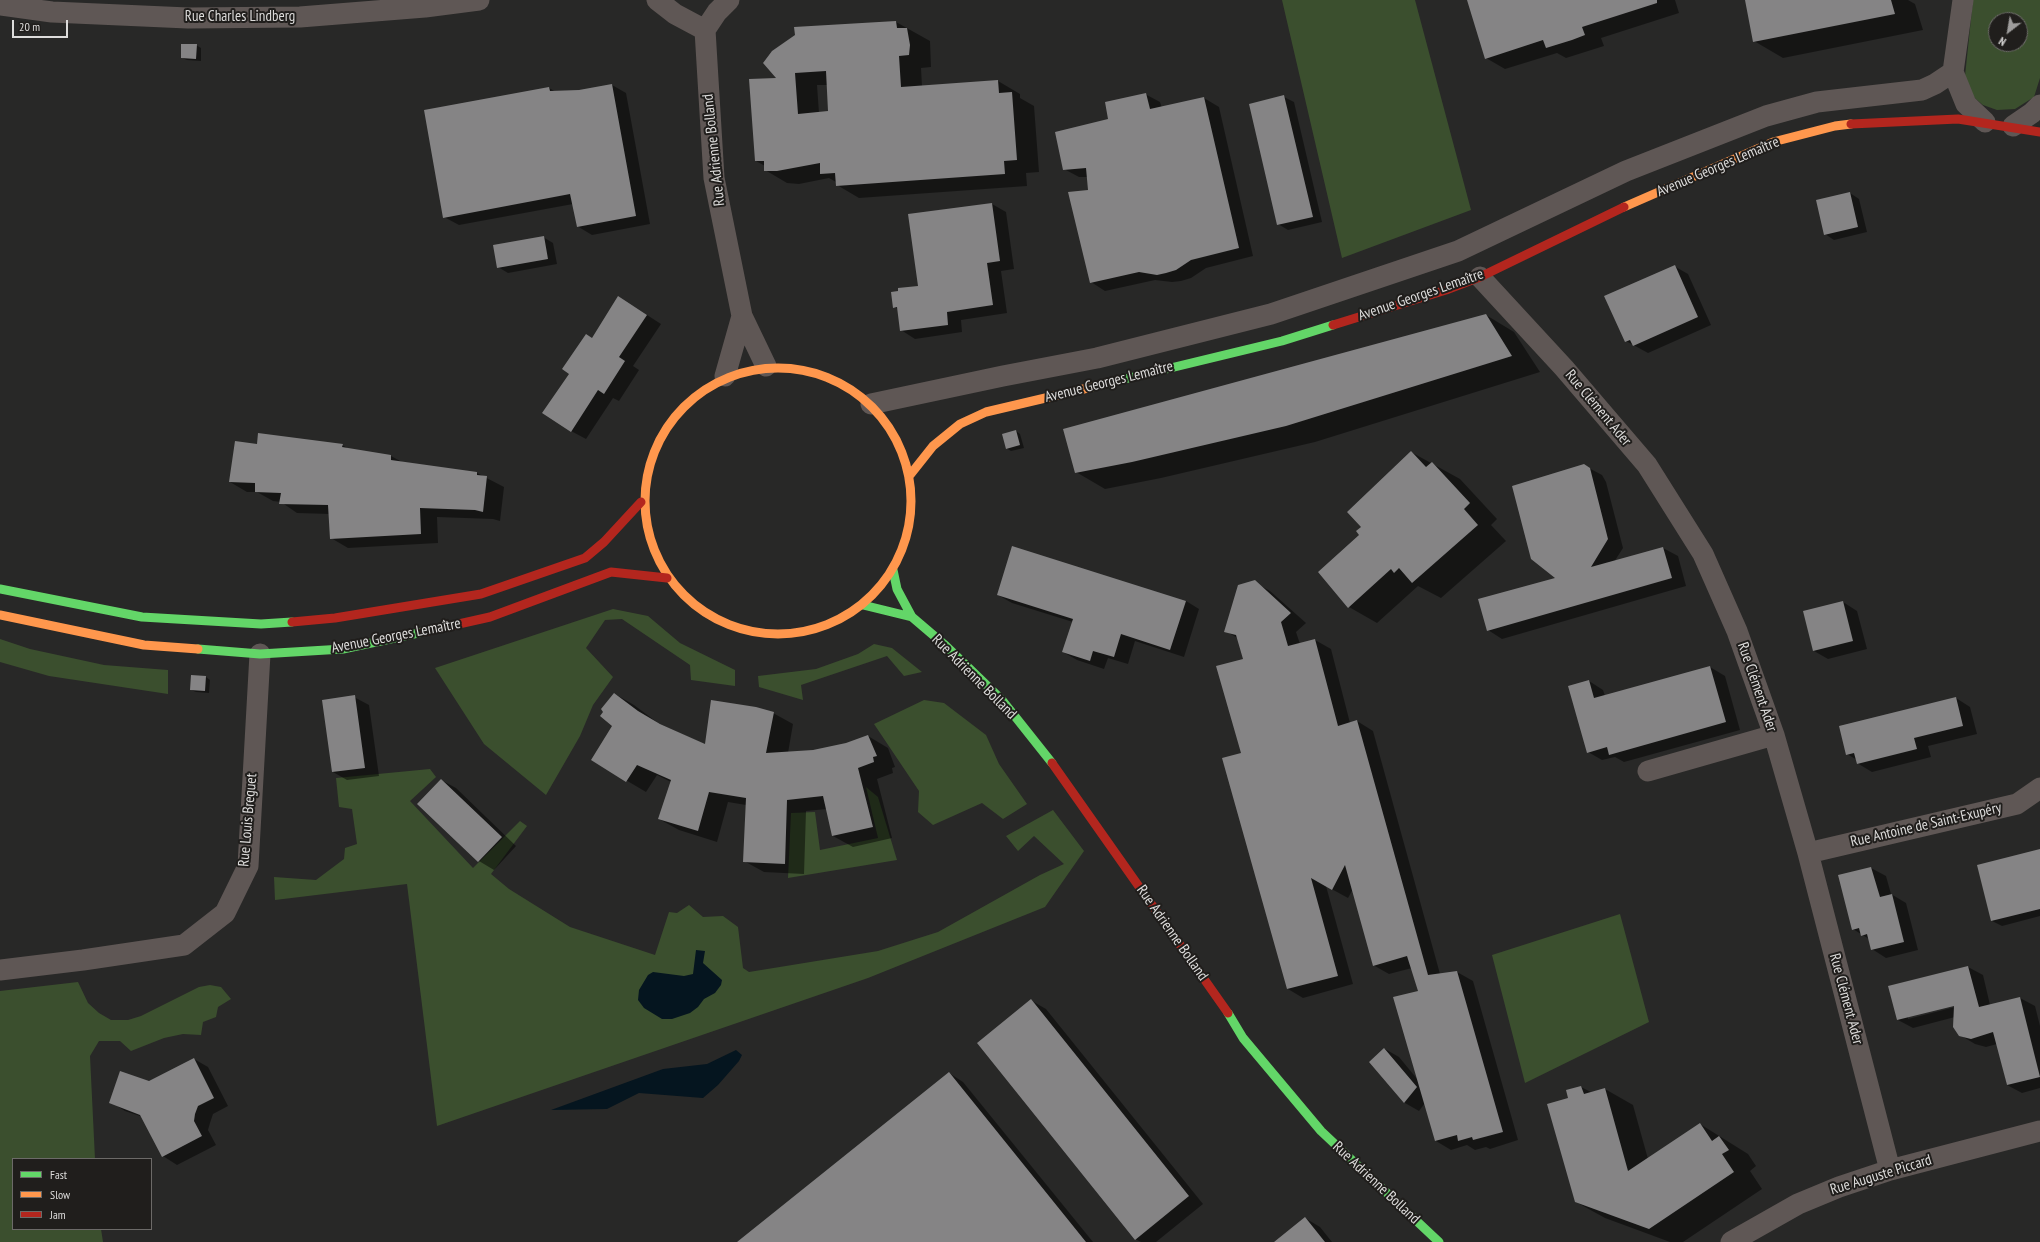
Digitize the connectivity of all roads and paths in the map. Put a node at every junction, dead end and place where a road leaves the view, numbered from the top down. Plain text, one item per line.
1 (479, 0) edge
2 (657, 0) edge
3 (729, 0) edge
4 (1963, 0) edge
5 (0, 5) edge
6 (705, 30) junction
7 (1953, 72) junction
8 (2040, 105) edge
9 (1985, 122) junction
10 (2013, 126) junction
11 (2040, 132) edge
12 (1480, 277) junction
13 (742, 316) junction
14 (766, 366) junction
15 (725, 376) junction
16 (871, 404) junction
17 (910, 475) junction
18 (641, 502) junction
19 (894, 570) junction
20 (667, 578) junction
21 (0, 589) edge
22 (863, 605) junction
23 (0, 615) edge
24 (912, 617) junction
25 (260, 654) junction
26 (1774, 735) junction
27 (1648, 771) dead end
28 (2040, 788) edge
29 (1808, 853) junction
30 (0, 970) edge
31 (2040, 1131) edge
32 (1890, 1170) junction
33 (1439, 1242) edge
34 (1731, 1242) edge

1 - 5 street, Rue Charles Lindberg
2 - 6 street
3 - 6 street
4 - 7 street
6 - 13 street, Rue Adrienne Bolland
7 - 9 street
7 - 16 street, Avenue Georges Lemaître
8 - 10 street
9 - 10 street, Avenue Georges Lemaître
9 - 12 street, Avenue Georges Lemaître
10 - 11 street
12 - 17 street, Avenue Georges Lemaître
12 - 26 street, Rue Clément Ader
13 - 14 street, Rue Adrienne Bolland
13 - 15 street, Rue Adrienne Bolland
14 - 15 street
14 - 16 street
15 - 18 street
16 - 17 street
17 - 19 street
18 - 20 street
18 - 21 street, Avenue Georges Lemaître
19 - 22 street
19 - 24 street, Rue Adrienne Bolland
20 - 22 street
20 - 25 street, Avenue Georges Lemaître
22 - 24 street, Rue Adrienne Bolland
23 - 25 street, Avenue Georges Lemaître
24 - 33 street, Rue Adrienne Bolland
25 - 30 street, Rue Louis Breguet
26 - 27 street
26 - 29 street, Rue Clément Ader
28 - 29 street, Rue Antoine de Saint-Exupéry
29 - 32 street, Rue Clément Ader
31 - 32 street, Rue Auguste Piccard
32 - 34 street, Rue Auguste Piccard

